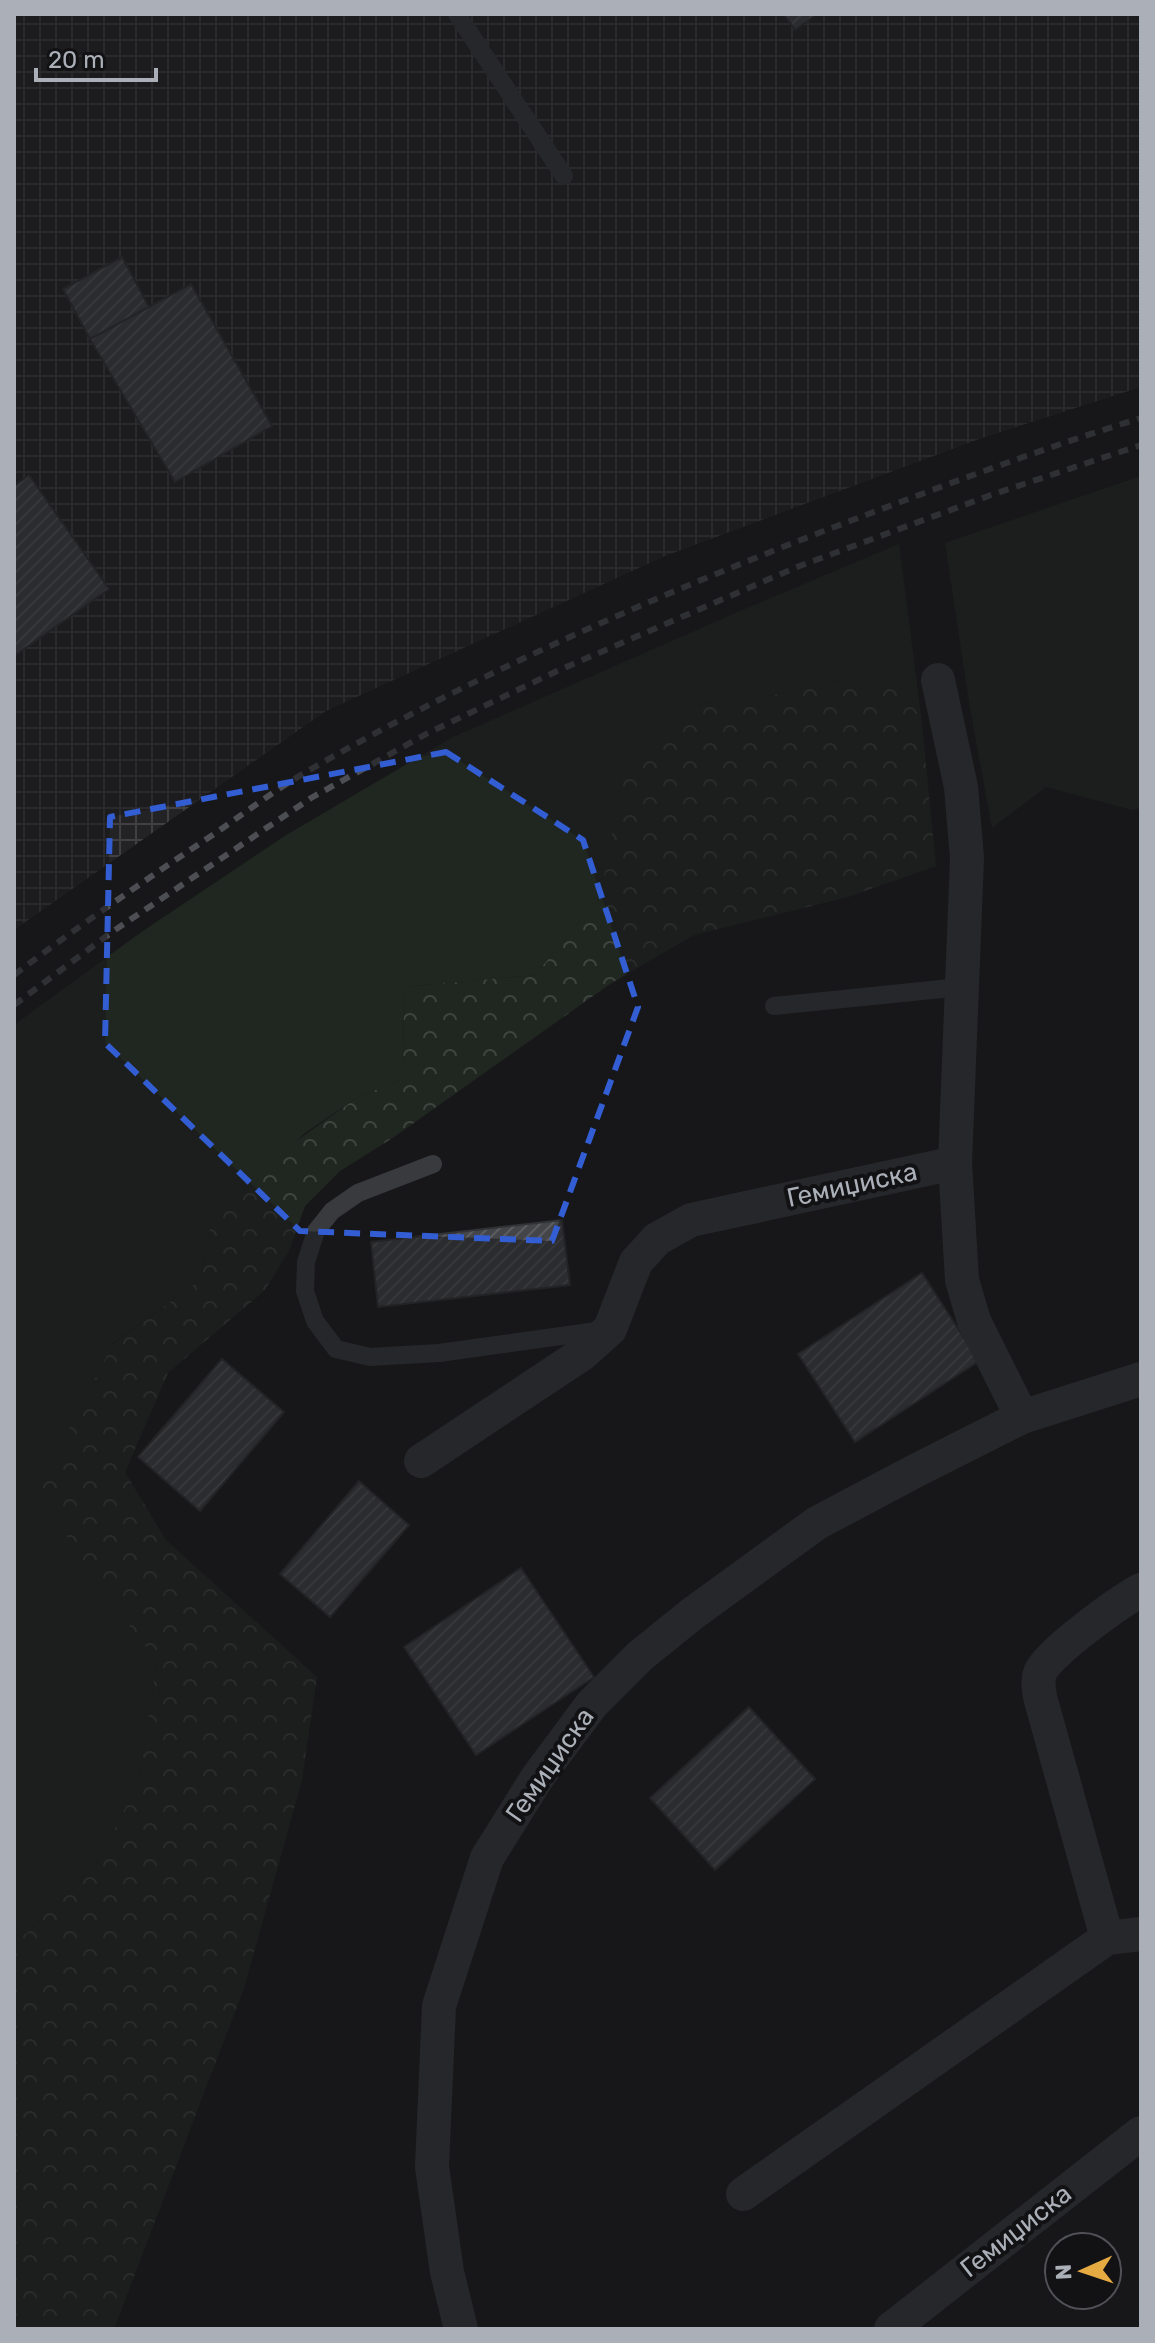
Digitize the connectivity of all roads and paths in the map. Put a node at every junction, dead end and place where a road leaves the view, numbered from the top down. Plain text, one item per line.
1 (457, 14) edge
2 (564, 176) dead end
3 (938, 680) dead end
4 (961, 987) junction
5 (774, 1006) dead end
6 (955, 1163) junction
7 (433, 1164) dead end
8 (610, 1329) junction
9 (1141, 1379) edge
10 (1022, 1417) junction
11 (421, 1461) dead end
12 (1141, 1590) edge
13 (1141, 1934) edge
14 (1107, 1938) junction
15 (1141, 2133) edge
16 (743, 2194) dead end
17 (461, 2329) edge
18 (891, 2329) edge

1 - 2 lane
3 - 4 street, Гемиџиска
4 - 5 lane
4 - 6 street, Гемиџиска
6 - 8 street, Гемиџиска
6 - 10 street, Гемиџиска
7 - 8 lane
8 - 11 street, Гемиџиска
9 - 10 street, Гемиџиска
10 - 17 street, Гемиџиска
12 - 14 street
13 - 14 street
14 - 16 street
15 - 18 street, Гемиџиска

